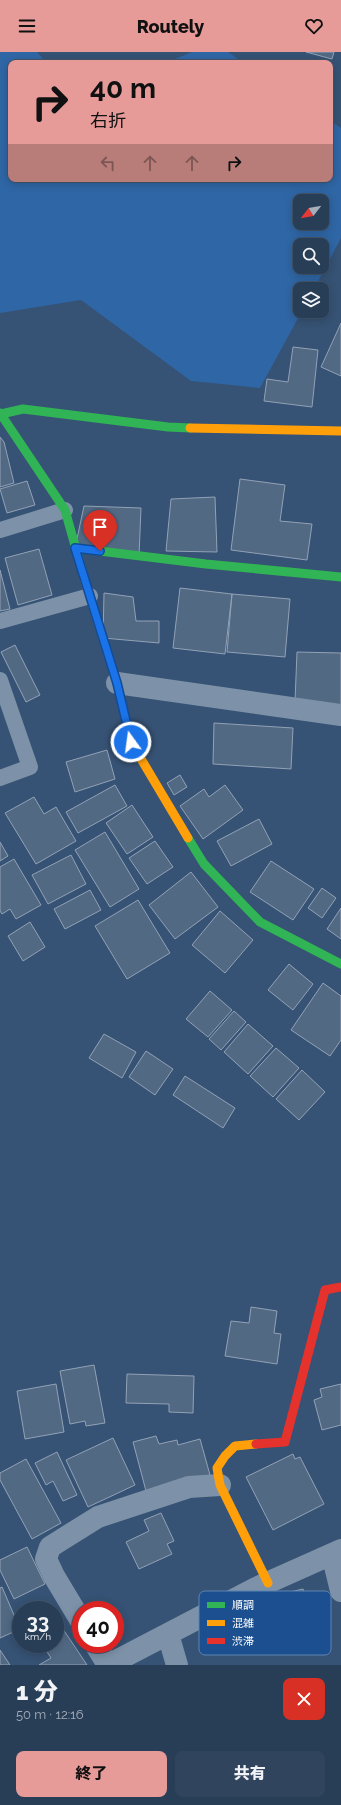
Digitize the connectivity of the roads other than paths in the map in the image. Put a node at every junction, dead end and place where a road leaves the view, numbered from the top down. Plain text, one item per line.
1 (0, 414) edge
2 (341, 431) edge
3 (65, 510) junction
4 (0, 530) edge
5 (75, 548) junction
6 (341, 577) edge
7 (90, 596) junction
8 (0, 622) edge
9 (0, 680) edge
10 (117, 683) junction
11 (341, 716) edge
12 (0, 778) edge
13 (341, 964) edge
14 (341, 1287) edge
15 (220, 1485) junction
16 (336, 1552) edge
17 (268, 1583) junction
18 (252, 1591) edge
19 (341, 1591) edge
20 (72, 1605) edge
21 (199, 1618) edge
22 (168, 1634) junction
23 (101, 1653) edge
24 (108, 1665) edge
25 (113, 1665) edge
26 (177, 1665) edge

1 - 2 street
1 - 3 street
3 - 4 lane
3 - 5 street
5 - 6 street
5 - 7 street
7 - 8 lane
7 - 10 street
9 - 12 lane
10 - 11 street
10 - 13 street
14 - 15 street
15 - 17 street
15 - 20 street
16 - 17 street
16 - 19 street
17 - 18 street
21 - 22 street
22 - 25 street
22 - 26 street
23 - 24 street

